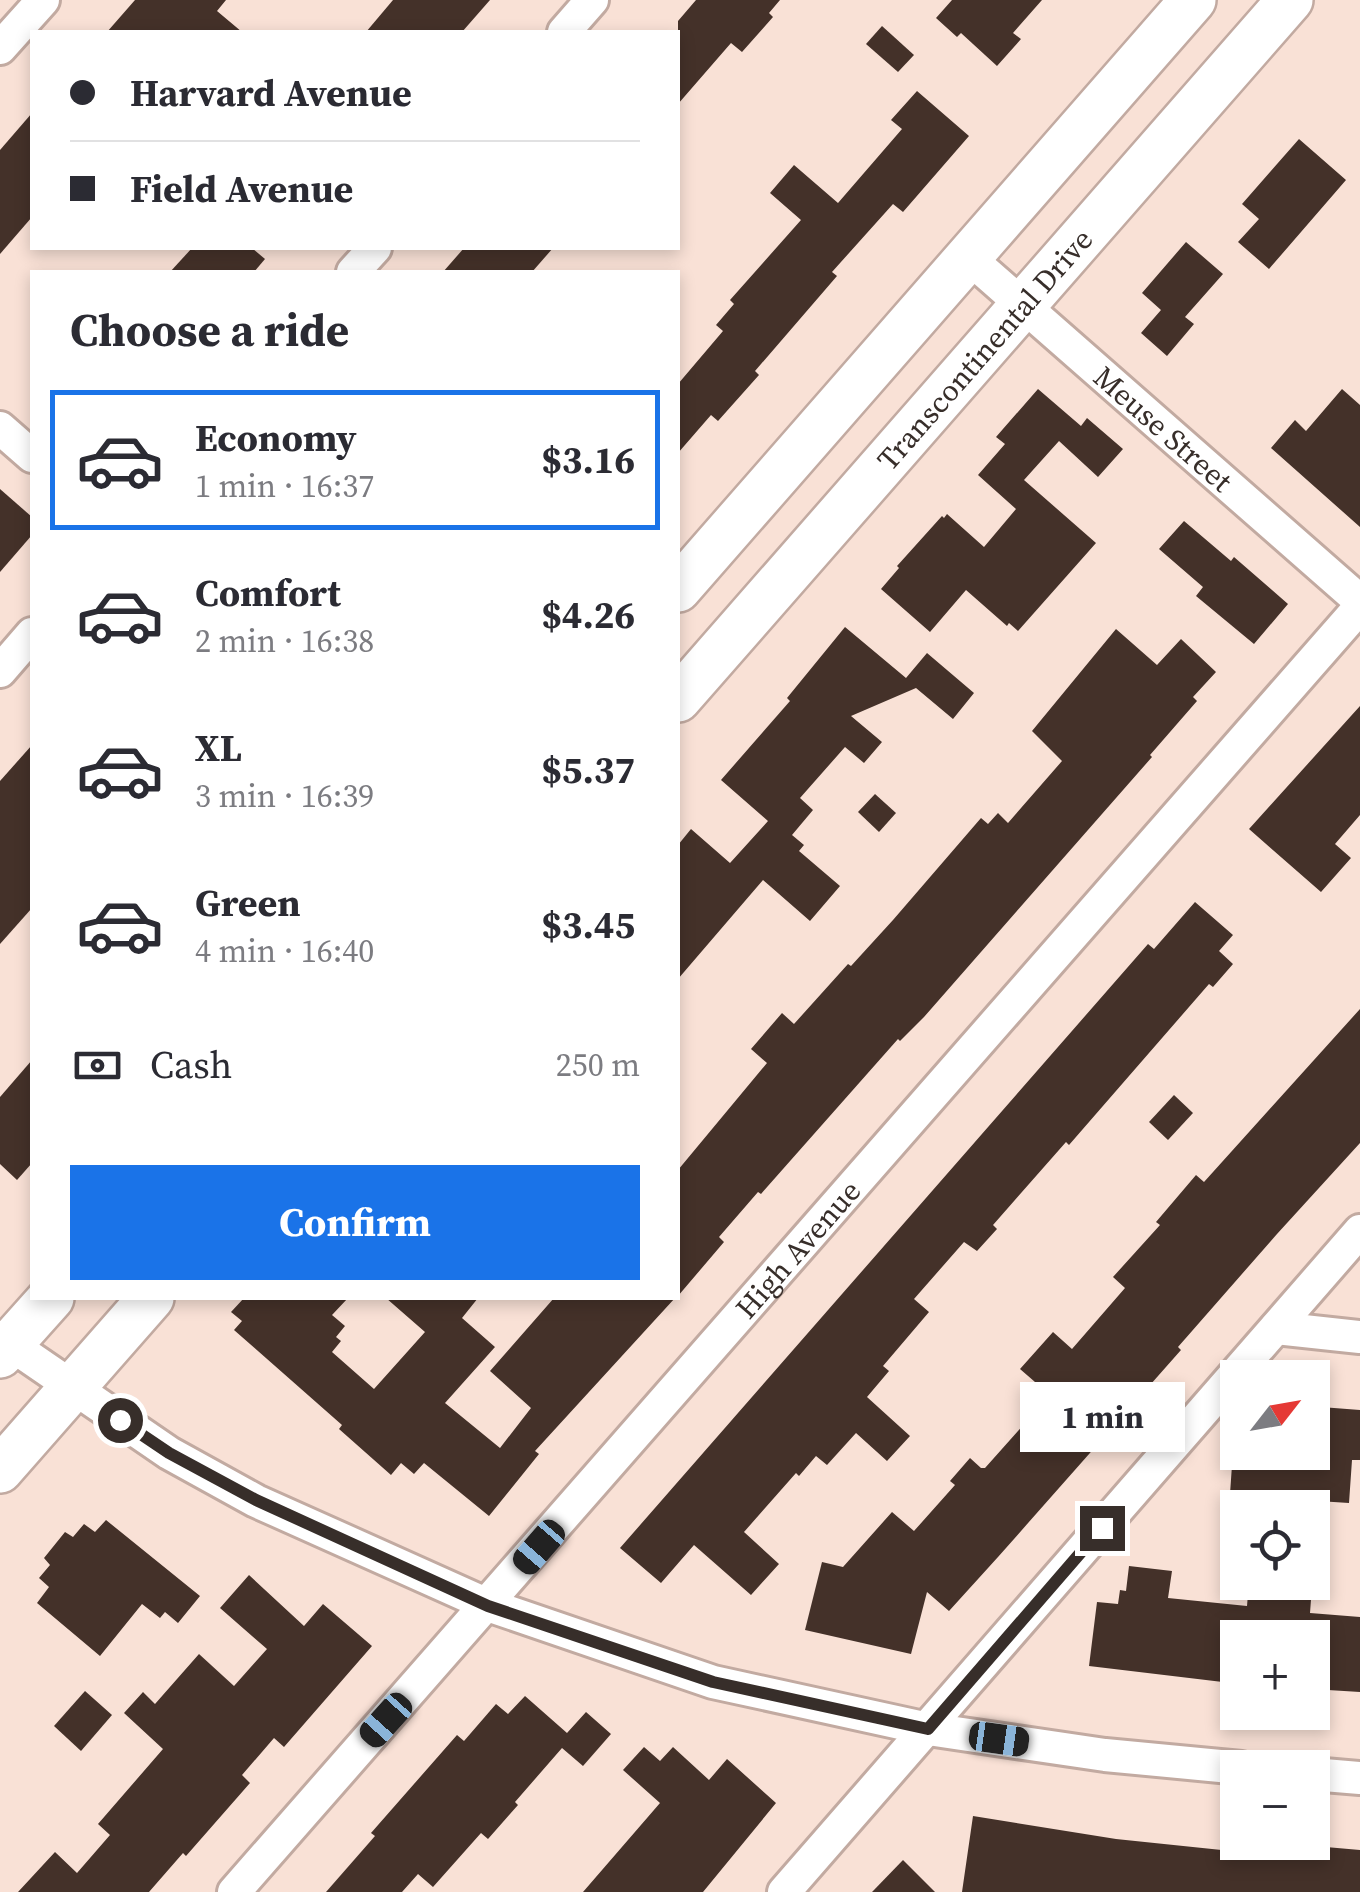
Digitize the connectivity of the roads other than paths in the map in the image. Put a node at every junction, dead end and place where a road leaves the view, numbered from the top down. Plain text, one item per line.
1 (42, 0) edge
2 (592, 0) edge
3 (1192, 0) edge
4 (1290, 0) edge
5 (566, 30) edge
6 (0, 48) edge
7 (373, 250) edge
8 (968, 257) junction
9 (355, 270) edge
10 (1024, 307) junction
11 (0, 428) edge
12 (30, 454) edge
13 (680, 587) edge
14 (1360, 604) edge
15 (30, 636) edge
16 (0, 671) edge
17 (680, 697) edge
18 (1360, 1232) edge
19 (48, 1300) edge
20 (149, 1300) edge
21 (1276, 1328) junction
22 (1360, 1337) edge
23 (5, 1350) edge
24 (73, 1387) junction
25 (0, 1470) edge
26 (488, 1606) junction
27 (928, 1729) junction
28 (1220, 1766) edge
29 (1330, 1776) edge
30 (1360, 1778) edge
31 (234, 1892) edge
32 (784, 1892) edge

1 - 6 street
2 - 5 street
3 - 8 street
4 - 10 street, Transcontinental Drive
7 - 9 street
8 - 10 street, Meuse Street
8 - 13 street
10 - 14 street, Meuse Street
10 - 17 street, Transcontinental Drive
11 - 12 street
14 - 26 street, High Avenue
15 - 16 street
18 - 21 street
19 - 23 street
20 - 24 street
21 - 22 street
21 - 27 street
23 - 24 street
24 - 25 street
24 - 26 street
26 - 27 street
26 - 31 street, High Avenue
27 - 28 street
27 - 32 street
29 - 30 street

